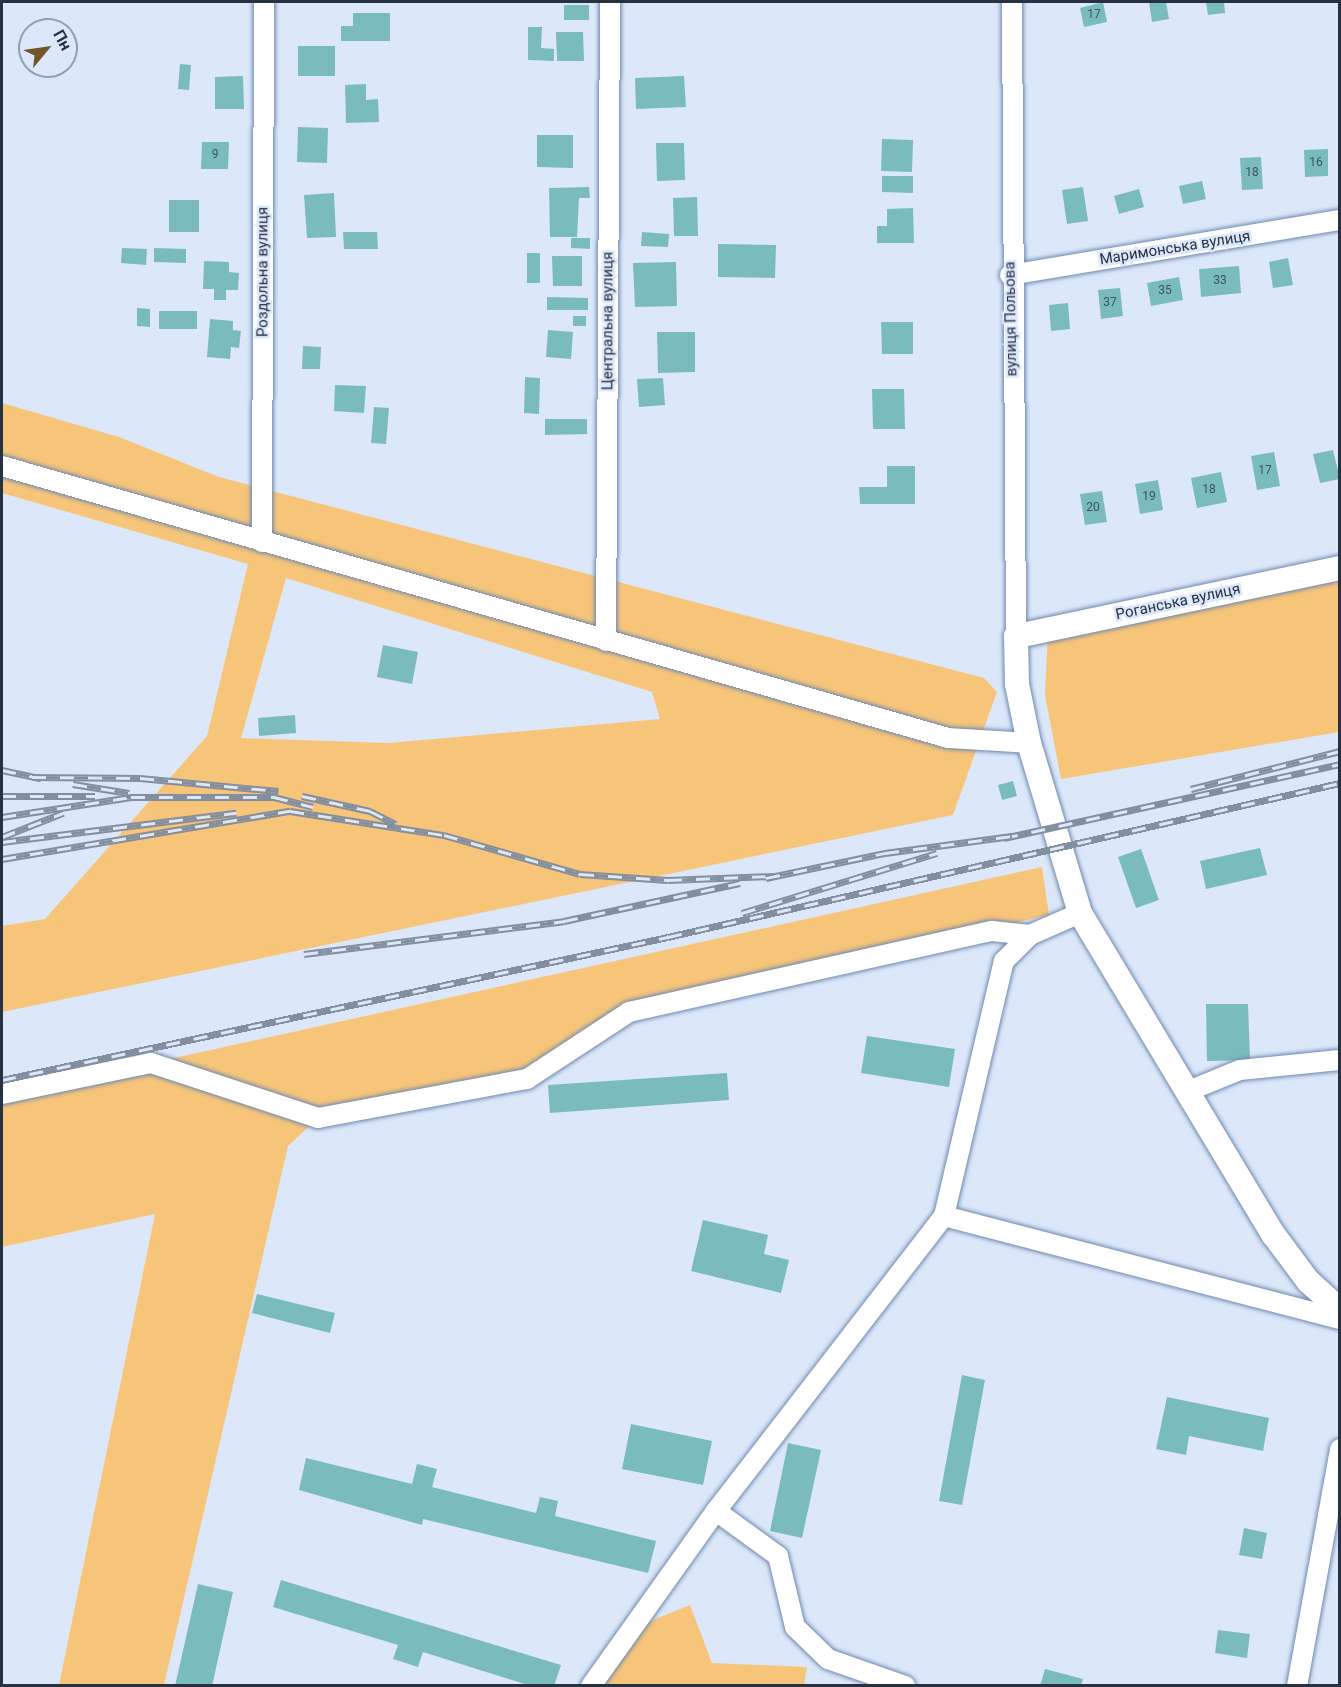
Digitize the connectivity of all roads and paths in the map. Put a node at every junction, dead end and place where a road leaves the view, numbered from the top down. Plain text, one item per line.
1 (264, 2) edge
2 (610, 2) edge
3 (1012, 2) edge
4 (1340, 220) edge
5 (1010, 275) junction
6 (2, 466) edge
7 (262, 542) junction
8 (1340, 568) edge
9 (1016, 636) junction
10 (606, 641) junction
11 (1029, 743) junction
12 (1080, 913) junction
13 (1030, 935) junction
14 (1340, 1059) edge
15 (1186, 1092) junction
16 (2, 1094) edge
17 (944, 1216) junction
18 (1340, 1310) edge
19 (1340, 1319) edge
20 (1340, 1449) edge
21 (716, 1511) junction
22 (591, 1686) edge
23 (905, 1686) edge
24 (1297, 1686) edge

1 - 7 street, Роздольна вулиця
2 - 10 street, Центральна вулиця
3 - 5 street, вулиця Польова
4 - 5 street, Маримонська вулиця
5 - 9 street, вулиця Польова
6 - 7 street
7 - 10 street
8 - 9 street, Роганська вулиця
9 - 11 street
10 - 11 street
11 - 12 street
12 - 13 street
12 - 15 street
13 - 16 street
13 - 17 street
14 - 15 street
15 - 18 street
17 - 19 street
17 - 21 street
20 - 24 street
21 - 22 street
21 - 23 street

